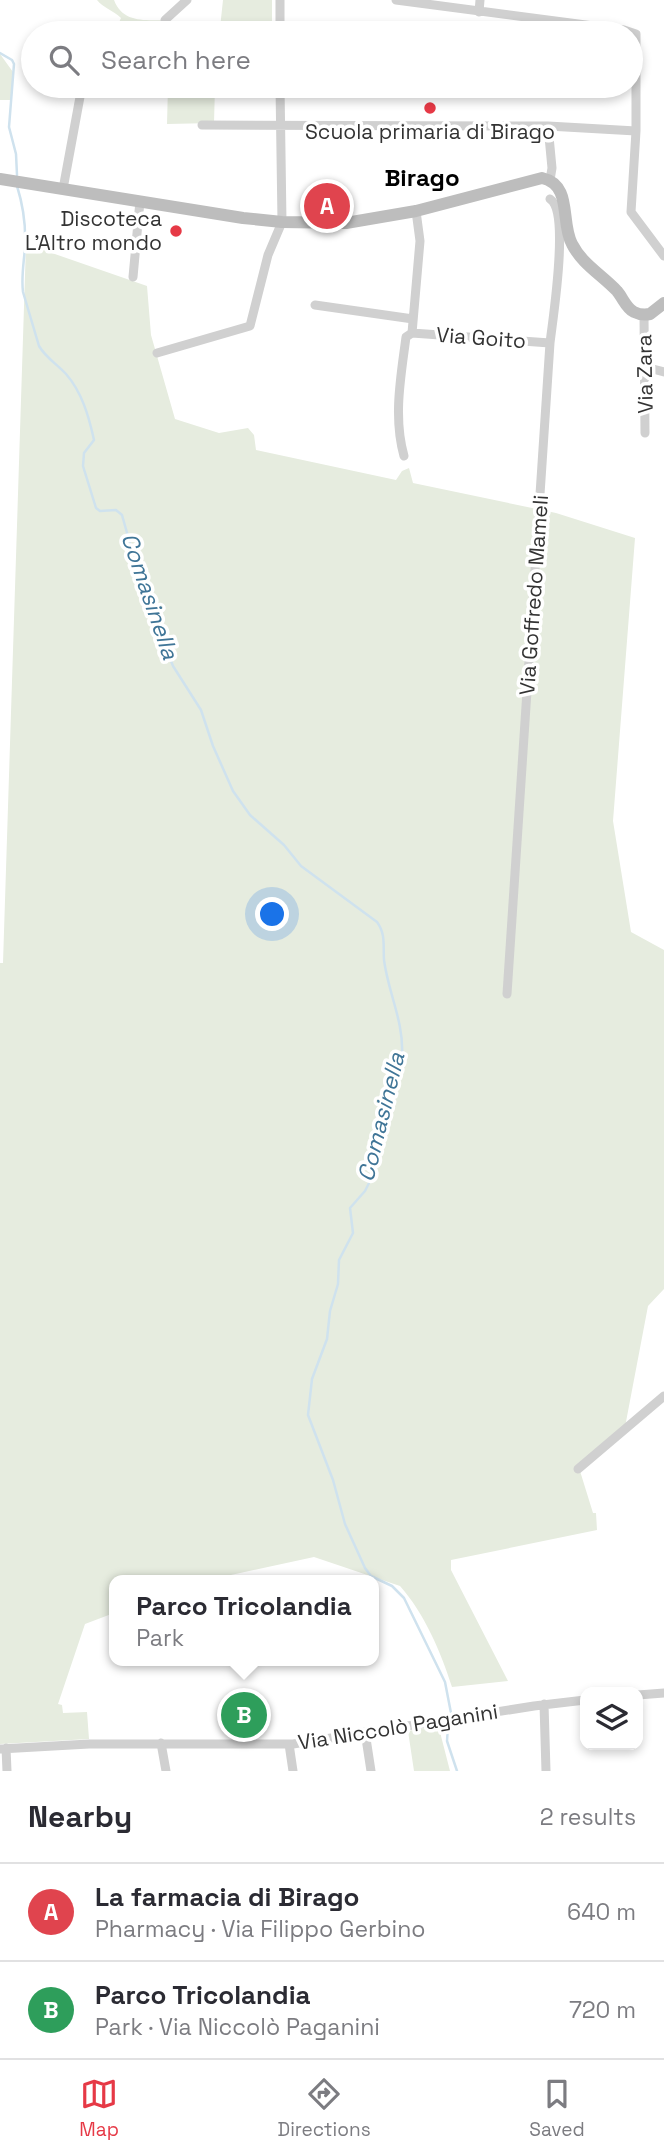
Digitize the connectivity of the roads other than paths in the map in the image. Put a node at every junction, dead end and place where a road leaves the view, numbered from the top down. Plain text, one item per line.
1 (187, 0) edge
2 (280, 0) edge
3 (396, 0) edge
4 (480, 0) edge
5 (479, 12) junction
6 (165, 20) dead end
7 (280, 21) edge
8 (552, 21) edge
9 (80, 98) edge
10 (281, 98) edge
11 (636, 98) edge
12 (202, 125) dead end
13 (281, 125) junction
14 (548, 126) junction
15 (636, 131) junction
16 (0, 180) edge
17 (550, 180) junction
18 (64, 189) junction
19 (550, 198) dead end
20 (140, 201) junction
21 (416, 211) junction
22 (282, 222) junction
23 (664, 256) edge
24 (133, 277) dead end
25 (664, 303) edge
26 (315, 305) dead end
27 (644, 315) junction
28 (413, 320) junction
29 (412, 333) junction
30 (550, 343) junction
31 (157, 354) dead end
32 (645, 367) junction
33 (664, 372) edge
34 (645, 433) dead end
35 (404, 456) dead end
36 (507, 994) dead end
37 (664, 1396) edge
38 (578, 1469) dead end
39 (664, 1693) edge
40 (643, 1695) edge
41 (580, 1700) edge
42 (544, 1704) junction
43 (365, 1732) junction
44 (161, 1743) junction
45 (289, 1744) junction
46 (3, 1748) edge
47 (7, 1771) edge
48 (166, 1771) edge
49 (293, 1771) edge
50 (371, 1771) edge
51 (546, 1771) edge

1 - 6 street
2 - 7 street
3 - 5 street
4 - 5 street
5 - 8 street
9 - 18 street
10 - 13 street
11 - 15 street
12 - 13 street
13 - 14 street
13 - 22 street
14 - 15 street
14 - 17 street
15 - 23 street
16 - 18 street
17 - 21 street
17 - 27 street
18 - 20 street
19 - 30 street, Via Goffredo Mameli
20 - 22 street
20 - 24 street
21 - 22 street
21 - 28 street
22 - 31 street
25 - 27 street
26 - 28 street
27 - 32 street, Via Zara
28 - 29 street
29 - 30 street, Via Goito
29 - 35 street
30 - 36 street, Via Goffredo Mameli
32 - 33 street
32 - 34 street, Via Zara
37 - 38 street
39 - 40 street
41 - 42 street, Via Niccolò Paganini
42 - 43 street, Via Niccolò Paganini
42 - 51 street
43 - 45 street, Via Niccolò Paganini
43 - 50 street
44 - 45 street, Via Niccolò Paganini
44 - 46 street, Via Niccolò Paganini
44 - 48 street
45 - 49 street
46 - 47 street

